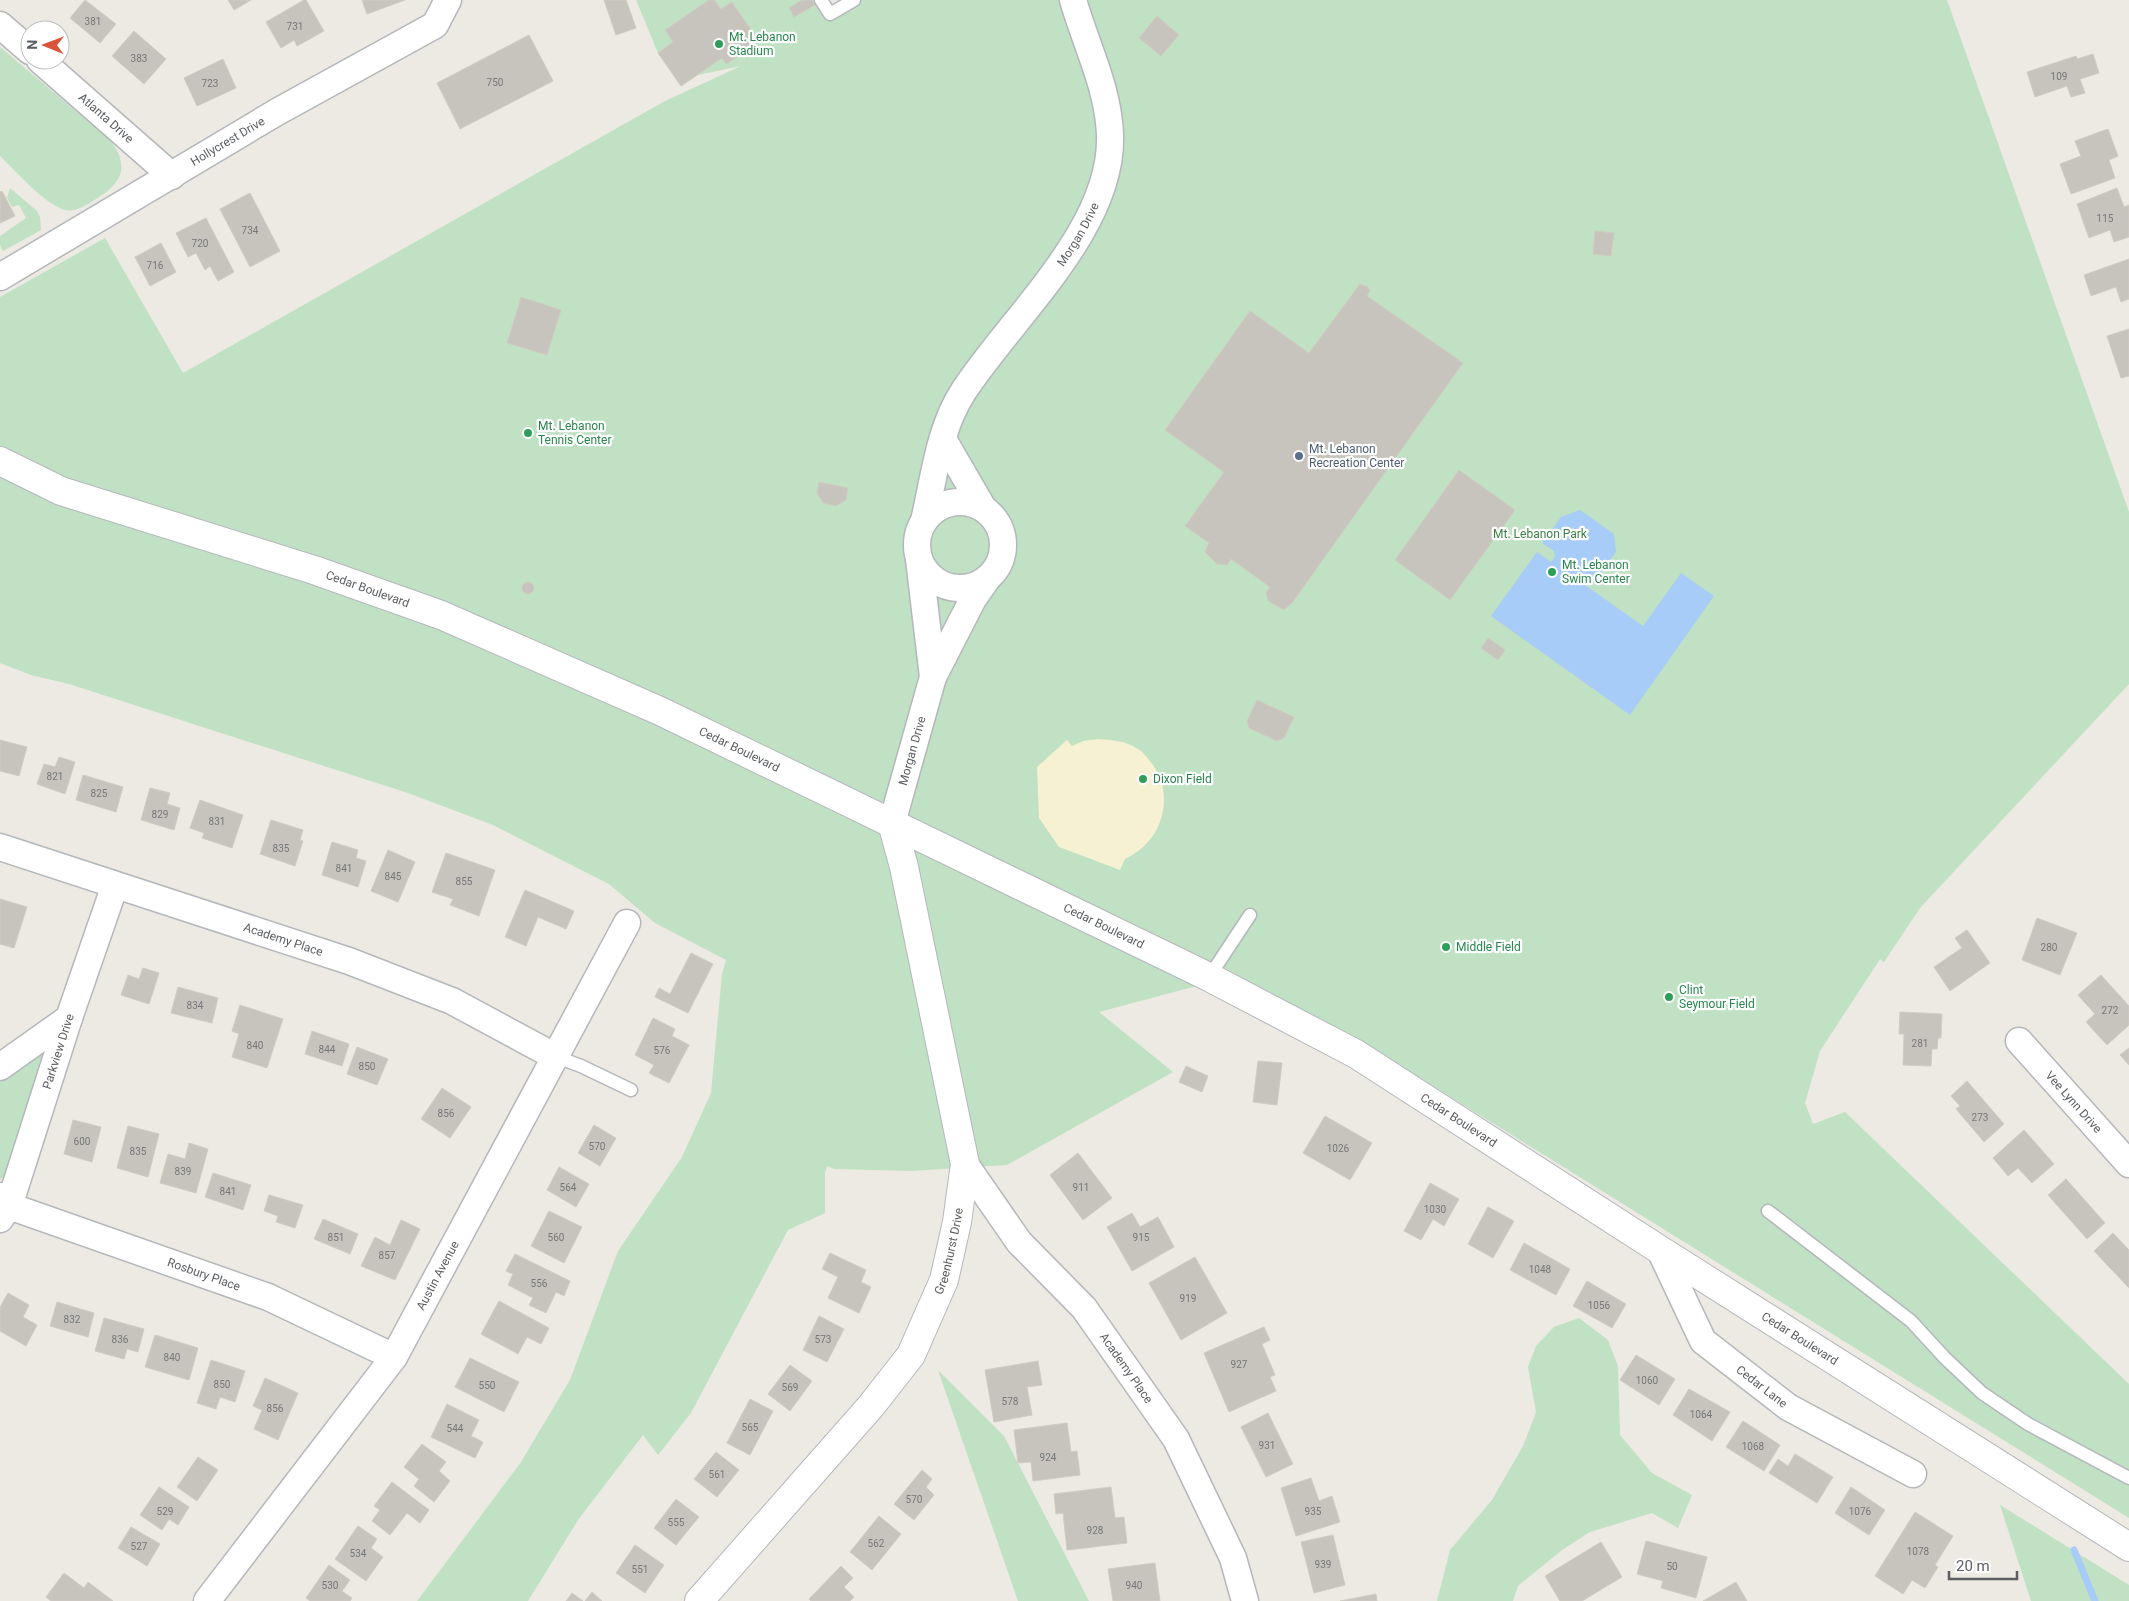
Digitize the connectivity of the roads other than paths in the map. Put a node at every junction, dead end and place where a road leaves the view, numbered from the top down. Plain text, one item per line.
1 (448, 0) edge
2 (821, 0) edge
3 (854, 0) edge
4 (1073, 0) edge
5 (0, 25) edge
6 (20, 42) edge
7 (51, 70) edge
8 (172, 176) junction
9 (0, 277) edge
10 (943, 439) junction
11 (0, 461) edge
12 (983, 508) junction
13 (924, 521) junction
14 (918, 558) junction
15 (987, 579) junction
16 (932, 677) junction
17 (892, 823) junction
18 (0, 847) edge
19 (115, 885) junction
20 (1250, 915) dead end
21 (628, 923) dead end
22 (1209, 977) junction
23 (69, 1018) junction
24 (2019, 1041) dead end
25 (554, 1056) junction
26 (0, 1067) edge
27 (631, 1090) dead end
28 (965, 1164) junction
29 (2129, 1164) edge
30 (3, 1207) edge
31 (1768, 1212) dead end
32 (1660, 1250) junction
33 (394, 1357) junction
34 (1913, 1474) dead end
35 (2129, 1478) edge
36 (2129, 1547) edge
37 (207, 1601) edge
38 (699, 1601) edge
39 (1245, 1601) edge

1 - 8 street, Hollycrest Drive
2 - 3 lane
4 - 10 street, Morgan Drive
5 - 6 street
7 - 8 street, Atlanta Drive
8 - 9 street, Hollycrest Drive
10 - 12 street
10 - 13 street, Morgan Drive
11 - 17 street, Cedar Boulevard
12 - 13 street
12 - 15 street
13 - 14 street
14 - 15 street
14 - 16 street, Morgan Drive
15 - 16 street, Morgan Drive
16 - 17 street, Morgan Drive
17 - 22 street, Cedar Boulevard
17 - 28 street, Greenhurst Drive
18 - 19 street, Academy Place
19 - 23 street, Parkview Drive
19 - 25 street, Academy Place
20 - 22 lane
21 - 25 street, Austin Avenue
22 - 32 street, Cedar Boulevard
23 - 26 street
23 - 30 street, Parkview Drive
24 - 29 street, Vee Lynn Drive
25 - 27 lane
25 - 33 street, Austin Avenue
28 - 38 street, Greenhurst Drive
28 - 39 street, Academy Place
30 - 33 street, Rosbury Place
31 - 35 lane
32 - 34 street, Cedar Lane
32 - 36 street, Cedar Boulevard
33 - 37 street, Austin Avenue

